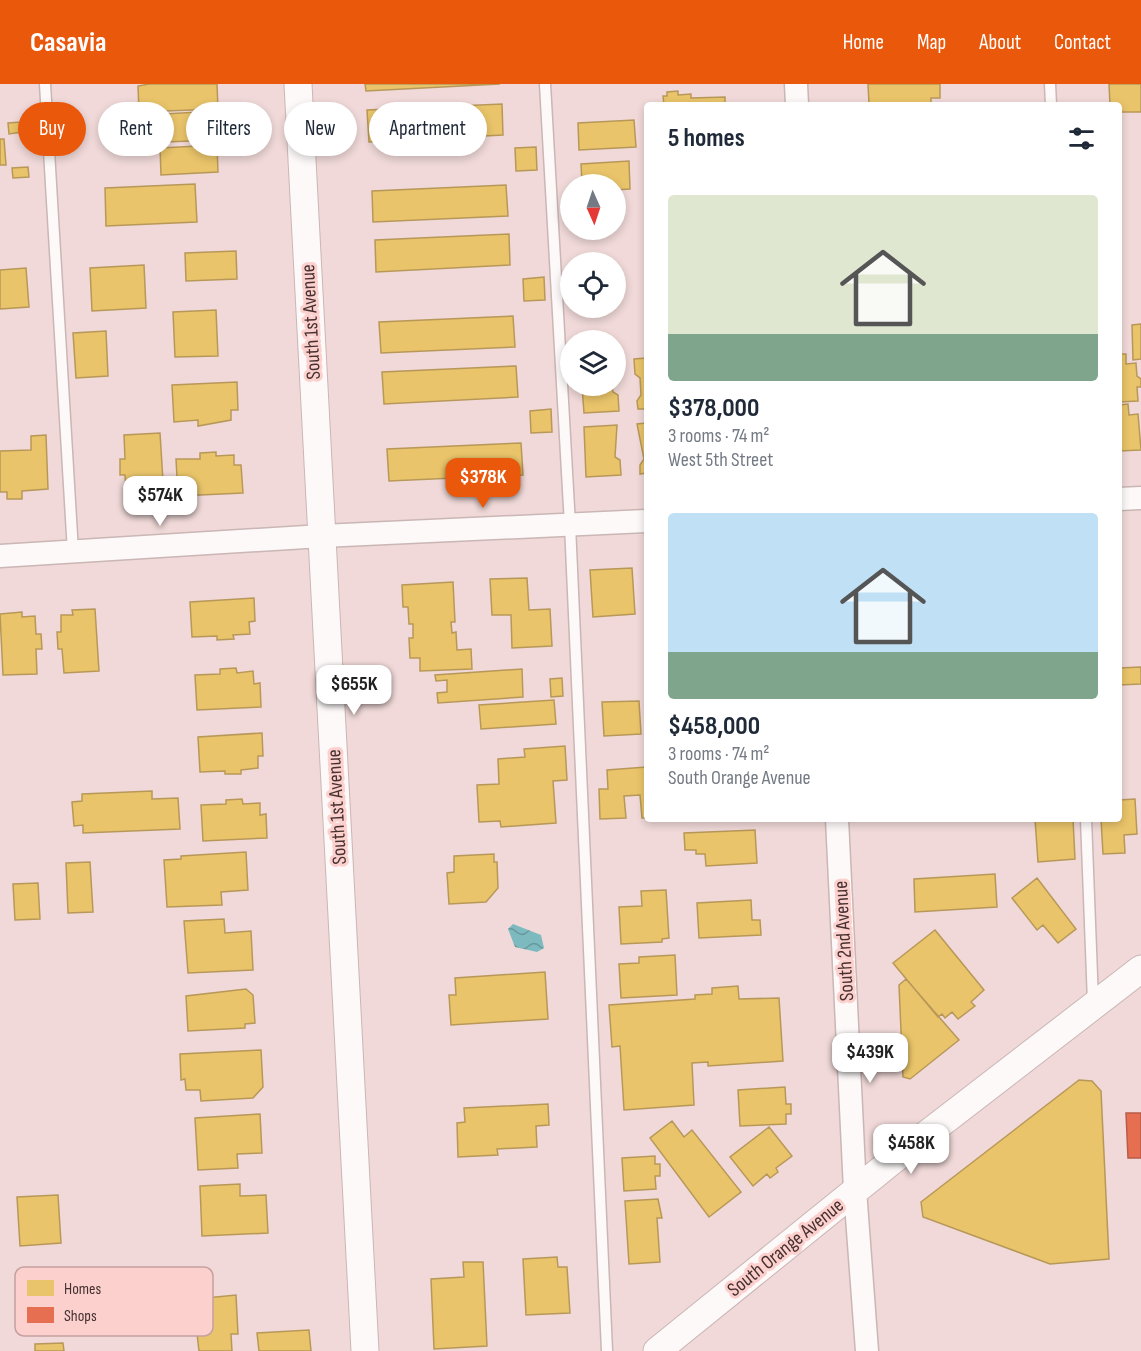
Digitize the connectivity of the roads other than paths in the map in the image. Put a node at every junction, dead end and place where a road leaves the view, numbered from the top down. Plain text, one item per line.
1 (45, 84) edge
2 (298, 84) edge
3 (545, 84) edge
4 (796, 84) edge
5 (1050, 84) edge
6 (797, 102) edge
7 (1051, 102) edge
8 (1141, 498) edge
9 (1122, 499) edge
10 (644, 521) edge
11 (570, 525) junction
12 (322, 537) junction
13 (73, 552) junction
14 (0, 556) edge
15 (837, 822) edge
16 (1086, 822) edge
17 (1141, 969) edge
18 (1093, 1005) junction
19 (855, 1190) junction
20 (365, 1351) edge
21 (607, 1351) edge
22 (657, 1351) edge
23 (867, 1351) edge

1 - 13 lane
2 - 12 street, South 1st Avenue
3 - 11 lane
4 - 6 street
5 - 7 lane
8 - 9 street
10 - 11 street
11 - 12 street
11 - 21 lane
12 - 13 street
12 - 20 street, South 1st Avenue
13 - 14 street
15 - 19 street, South 2nd Avenue
16 - 18 lane
17 - 18 street, South Orange Avenue
18 - 19 street, South Orange Avenue
19 - 22 street, South Orange Avenue
19 - 23 street, South 2nd Avenue

